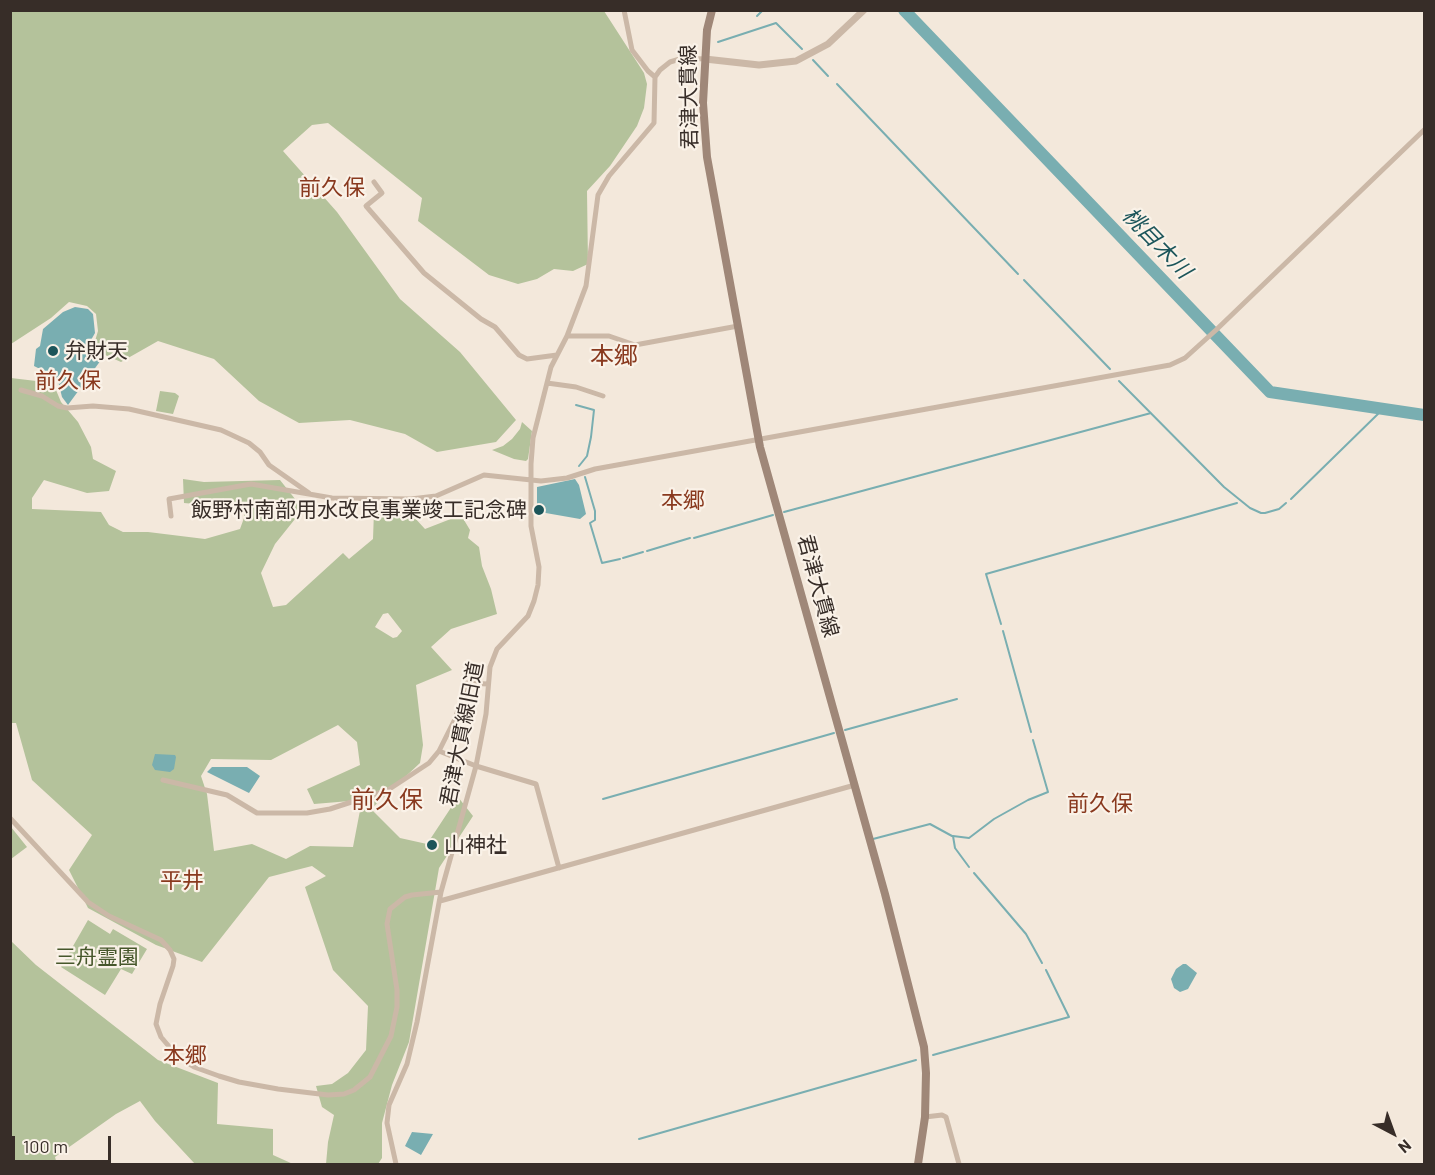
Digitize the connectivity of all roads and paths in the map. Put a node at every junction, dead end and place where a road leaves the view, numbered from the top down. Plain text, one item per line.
1 (624, 10) edge
2 (712, 10) edge
3 (864, 10) edge
4 (705, 59) junction
5 (655, 77) junction
6 (1425, 130) edge
7 (374, 182) dead end
8 (738, 326) junction
9 (567, 336) junction
10 (557, 355) junction
11 (547, 383) junction
12 (21, 390) dead end
13 (603, 396) dead end
14 (759, 439) junction
15 (531, 480) junction
16 (310, 494) junction
17 (171, 516) dead end
18 (488, 684) junction
19 (439, 751) junction
20 (476, 766) junction
21 (163, 780) dead end
22 (855, 785) junction
23 (10, 818) edge
24 (559, 868) junction
25 (441, 892) junction
26 (440, 901) junction
27 (925, 1117) junction
28 (396, 1164) edge
29 (918, 1164) edge
30 (959, 1164) edge

1 - 5 street
2 - 4 main road, 君津大貫線
3 - 4 street
4 - 5 street
4 - 8 main road, 君津大貫線
5 - 9 street, 君津大貫線旧道
6 - 14 street
7 - 10 street
8 - 9 street
8 - 14 main road, 君津大貫線
9 - 10 street, 君津大貫線旧道
10 - 11 street, 君津大貫線旧道
11 - 13 street
11 - 15 street, 君津大貫線旧道
12 - 16 street
14 - 15 street
14 - 22 main road, 君津大貫線
15 - 16 street
15 - 18 street, 君津大貫線旧道
16 - 17 street
18 - 19 street
18 - 20 street, 君津大貫線旧道
19 - 20 street
19 - 21 street
20 - 24 street
20 - 25 street, 君津大貫線旧道
22 - 24 street
22 - 27 main road, 君津大貫線
23 - 25 street
24 - 26 street
25 - 26 street, 君津大貫線旧道
26 - 28 street, 君津大貫線旧道
27 - 29 main road, 君津大貫線
27 - 30 street

